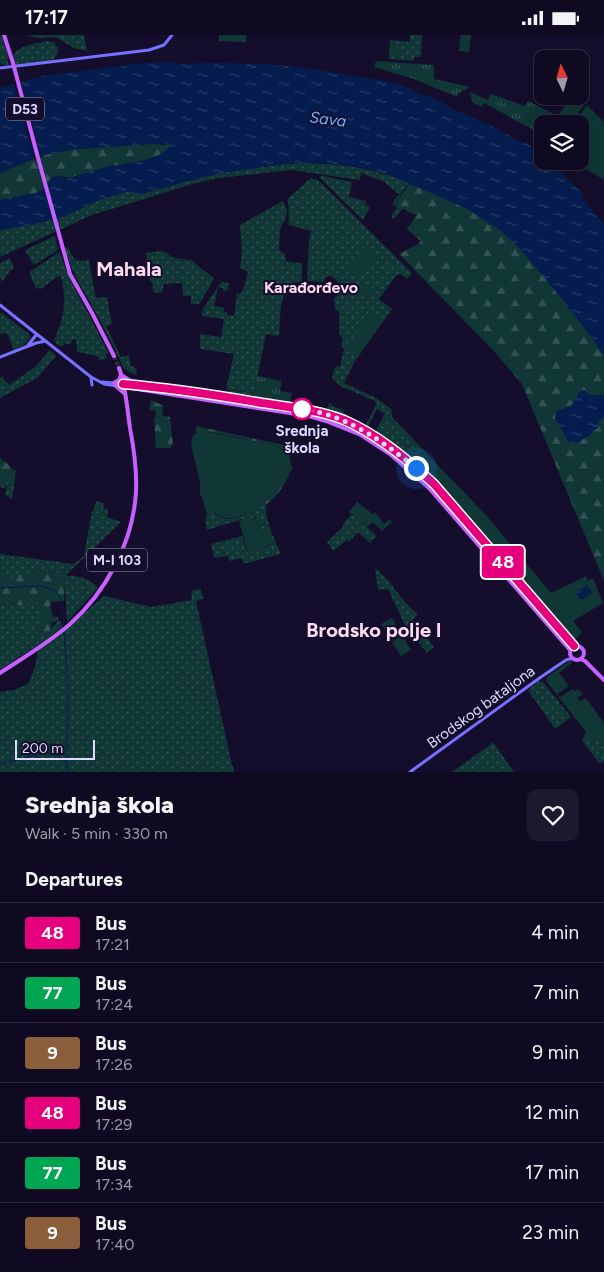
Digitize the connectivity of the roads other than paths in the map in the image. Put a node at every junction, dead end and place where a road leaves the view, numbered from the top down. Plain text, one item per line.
1 (4, 35) edge
2 (172, 35) edge
3 (0, 68) edge
4 (0, 305) edge
5 (37, 334) junction
6 (46, 341) junction
7 (26, 347) junction
8 (114, 356) tunnel mouth
9 (0, 357) edge
10 (119, 368) tunnel mouth
11 (121, 375) junction
12 (91, 377) junction
13 (92, 385) dead end
14 (115, 385) junction
15 (123, 385) junction
16 (143, 386) junction
17 (135, 389) junction
18 (126, 397) junction
19 (495, 553) junction
20 (490, 557) junction
21 (574, 646) junction
22 (571, 655) junction
23 (582, 657) junction
24 (0, 673) edge
25 (604, 680) edge
26 (410, 772) edge

1 - 8 main road, D53, bridge
2 - 3 street
4 - 5 street
5 - 6 street
5 - 7 street
6 - 7 street
6 - 12 street
7 - 9 street
10 - 11 main road, M-I 103
11 - 14 main road
11 - 15 main road, M-I 103
11 - 16 main road
12 - 13 street
12 - 14 street
14 - 15 street
14 - 18 main road
15 - 16 main road
15 - 17 main road
15 - 18 main road, M-I 103
16 - 19 main road
17 - 18 main road
17 - 20 main road
18 - 24 main road, M-I 103
19 - 20 main road
19 - 21 main road
20 - 22 main road
21 - 22 main road
21 - 23 main road
22 - 23 main road
22 - 26 street, Brodskog bataljona
23 - 25 main road

